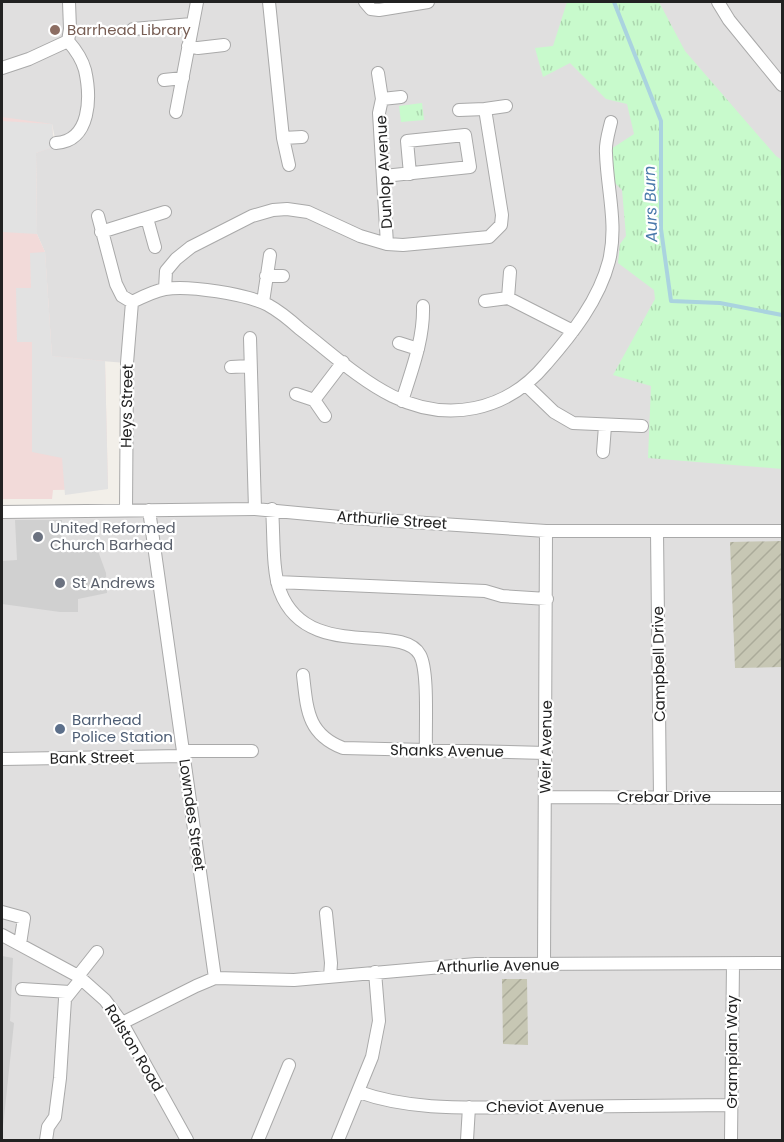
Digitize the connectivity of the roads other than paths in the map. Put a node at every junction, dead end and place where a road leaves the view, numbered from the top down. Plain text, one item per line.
1 (69, 2) edge
2 (197, 2) edge
3 (270, 2) edge
4 (365, 2) edge
5 (423, 2) edge
6 (428, 2) edge
7 (718, 2) edge
8 (192, 24) junction
9 (133, 29) dead end
10 (68, 41) junction
11 (224, 45) dead end
12 (189, 46) junction
13 (2, 68) edge
14 (378, 72) dead end
15 (183, 78) junction
16 (164, 80) dead end
17 (783, 85) edge
18 (401, 97) dead end
19 (382, 99) junction
20 (506, 106) dead end
21 (485, 109) junction
22 (459, 110) dead end
23 (176, 112) dead end
24 (611, 122) dead end
25 (302, 137) dead end
26 (283, 138) junction
27 (56, 143) dead end
28 (289, 165) dead end
29 (410, 174) junction
30 (384, 176) junction
31 (165, 212) dead end
32 (98, 216) dead end
33 (147, 218) junction
34 (101, 232) junction
35 (387, 244) junction
36 (155, 247) dead end
37 (270, 255) dead end
38 (510, 272) dead end
39 (266, 276) junction
40 (283, 276) dead end
41 (165, 289) junction
42 (508, 298) junction
43 (485, 300) dead end
44 (132, 302) junction
45 (263, 302) junction
46 (423, 306) dead end
47 (573, 331) junction
48 (250, 338) dead end
49 (399, 343) dead end
50 (418, 349) junction
51 (343, 362) junction
52 (250, 366) junction
53 (231, 367) dead end
54 (526, 385) junction
55 (296, 394) dead end
56 (314, 400) junction
57 (402, 401) junction
58 (325, 416) dead end
59 (605, 426) junction
60 (642, 426) dead end
61 (603, 452) dead end
62 (255, 509) junction
63 (272, 509) junction
64 (126, 510) junction
65 (148, 510) junction
66 (2, 512) edge
67 (546, 531) junction
68 (783, 531) edge
69 (657, 532) junction
70 (277, 582) junction
71 (547, 599) junction
72 (303, 675) dead end
73 (252, 751) dead end
74 (426, 751) junction
75 (183, 753) junction
76 (546, 753) junction
77 (2, 759) edge
78 (545, 796) junction
79 (660, 797) junction
80 (783, 798) edge
81 (2, 912) edge
82 (326, 913) dead end
83 (2, 935) edge
84 (20, 944) junction
85 (97, 952) dead end
86 (783, 963) edge
87 (544, 964) junction
88 (733, 964) junction
89 (375, 972) junction
90 (330, 977) junction
91 (79, 978) junction
92 (215, 978) junction
93 (22, 989) dead end
94 (70, 992) junction
95 (122, 1023) junction
96 (289, 1065) dead end
97 (359, 1092) junction
98 (732, 1105) junction
99 (469, 1107) junction
100 (46, 1140) edge
101 (188, 1140) edge
102 (258, 1140) edge
103 (338, 1140) edge
104 (467, 1140) edge
105 (731, 1140) edge

1 - 10 street
2 - 8 street
3 - 26 street
4 - 5 street
5 - 6 street
7 - 17 street
8 - 9 street
8 - 12 street
10 - 13 street
10 - 27 street
11 - 12 street
12 - 15 street
14 - 19 street, Dunlop Avenue
15 - 16 street
15 - 23 street
18 - 19 street, Dunlop Avenue
19 - 30 street, Dunlop Avenue
20 - 21 street
21 - 22 street
21 - 35 street
24 - 47 street
25 - 26 street
26 - 28 street
29 - 29 street
29 - 30 street
30 - 35 street, Dunlop Avenue
31 - 33 street
32 - 34 street
33 - 34 street
33 - 36 street
34 - 44 street
35 - 41 street
37 - 39 street
38 - 42 street
39 - 40 street
39 - 45 street
41 - 44 street
41 - 45 street
42 - 43 street
42 - 47 street
44 - 64 street, Heys Street
45 - 51 street
46 - 50 street
47 - 54 street
48 - 52 street
49 - 50 street
50 - 57 street
51 - 56 street
51 - 57 street
52 - 53 street
52 - 62 street
54 - 57 street
54 - 59 street
55 - 56 street
56 - 58 street
59 - 60 street
59 - 61 street
62 - 63 street, Arthurlie Street
62 - 65 street, Arthurlie Street
63 - 67 street, Arthurlie Street
63 - 70 street
64 - 65 street, Arthurlie Street
64 - 66 street, Arthurlie Street
65 - 75 street, Lowndes Street
67 - 69 street, Arthurlie Street
67 - 71 street, Weir Avenue
68 - 69 street, Arthurlie Street
69 - 79 street, Campbell Drive
70 - 71 street
70 - 74 street
71 - 76 street, Weir Avenue
72 - 74 street, Shanks Avenue
73 - 75 street, Bank Street
74 - 76 street, Shanks Avenue
75 - 77 street, Bank Street
75 - 92 street, Lowndes Street
76 - 78 street, Weir Avenue
78 - 79 street, Crebar Drive
78 - 87 street, Weir Avenue
79 - 80 street, Crebar Drive
81 - 84 street
82 - 90 street
83 - 84 street, Ralston Road
84 - 91 street, Ralston Road
85 - 91 street
86 - 88 street, Arthurlie Avenue
87 - 88 street, Arthurlie Avenue
87 - 89 street, Arthurlie Avenue
88 - 98 street, Grampian Way
89 - 90 street, Arthurlie Avenue
89 - 97 street
90 - 92 street, Arthurlie Avenue
91 - 94 street
91 - 95 street, Ralston Road
92 - 95 street
93 - 94 street
94 - 100 street
95 - 101 street, Ralston Road
96 - 102 street
97 - 99 street, Cheviot Avenue
97 - 103 street
98 - 99 street, Cheviot Avenue
98 - 105 street, Grampian Way
99 - 104 street

